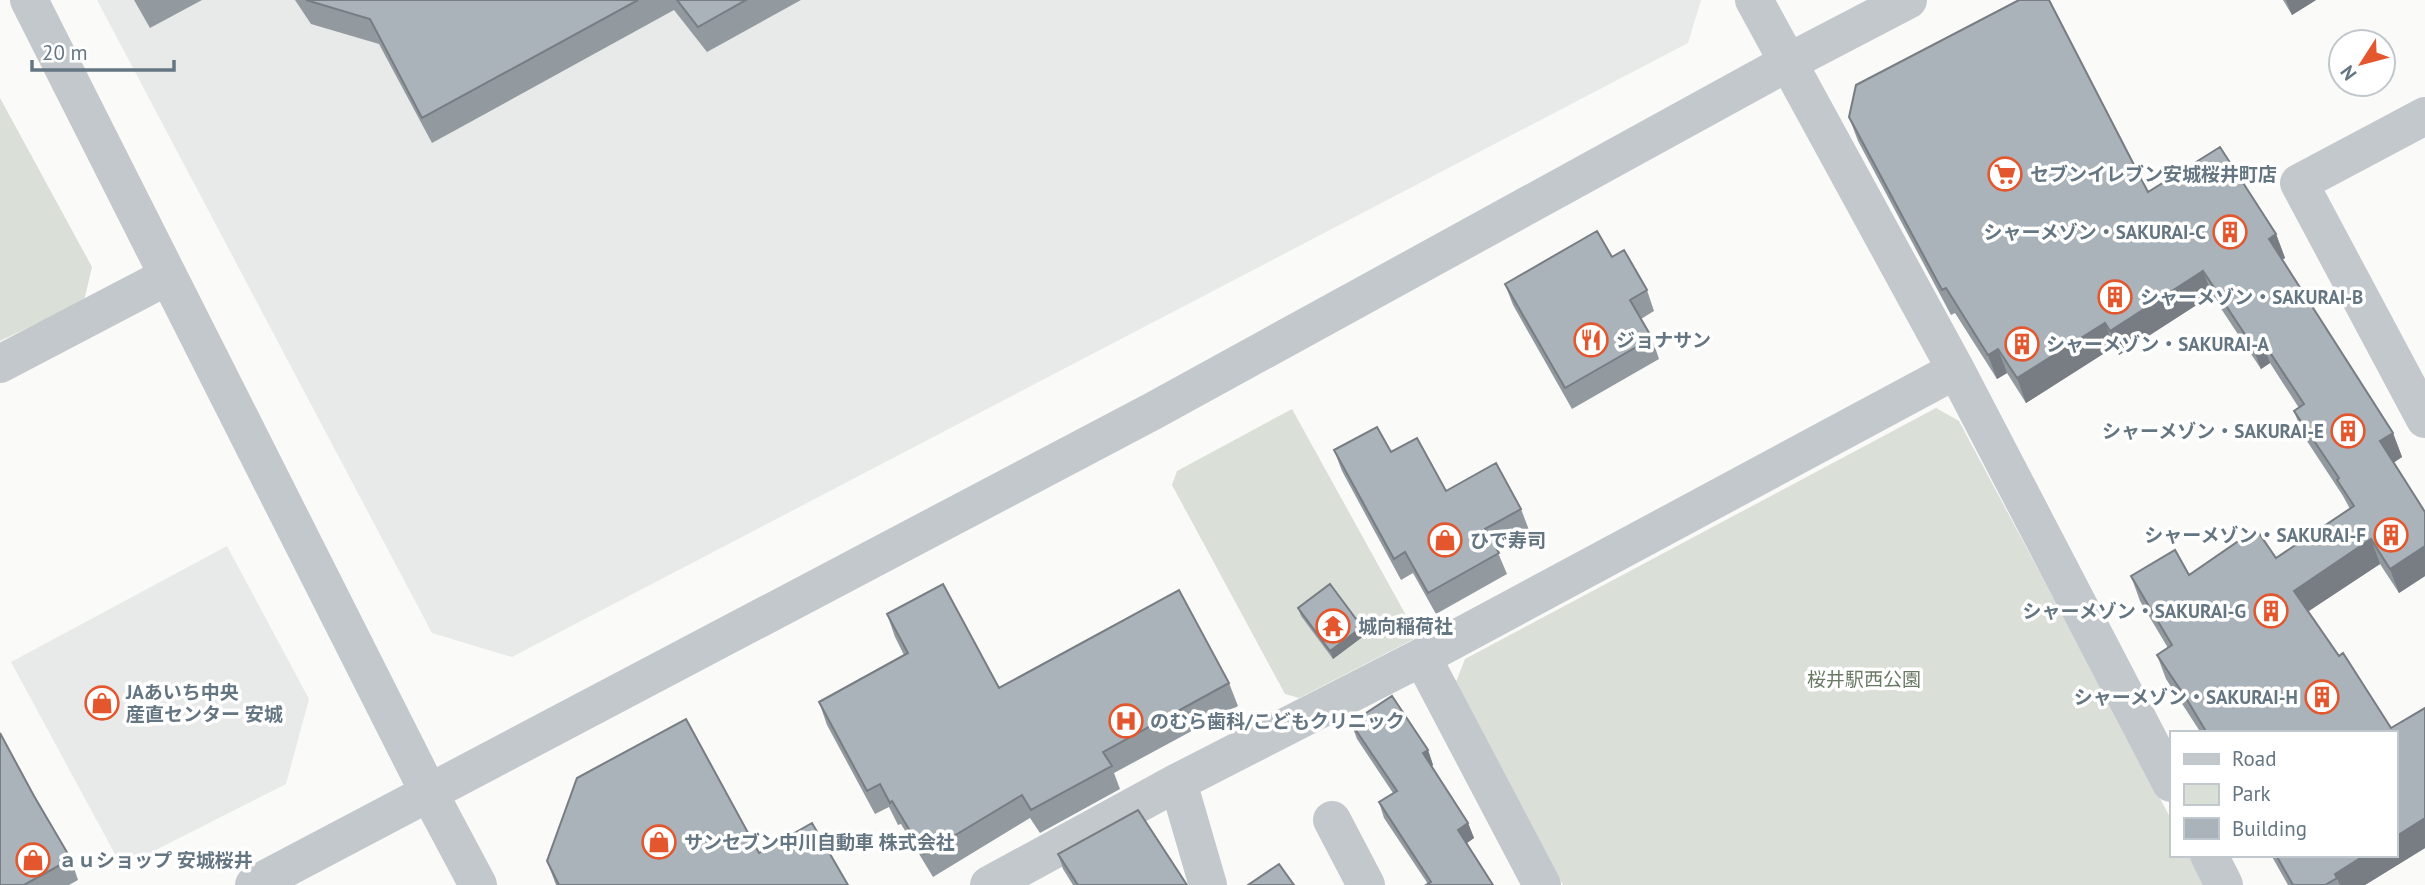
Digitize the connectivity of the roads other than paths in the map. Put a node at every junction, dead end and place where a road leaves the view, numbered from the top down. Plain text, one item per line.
1 (29, 0) edge
2 (1754, 0) edge
3 (1908, 0) edge
4 (1787, 63) junction
5 (2425, 116) edge
6 (168, 276) junction
7 (0, 364) edge
8 (1955, 370) junction
9 (2425, 419) edge
10 (1422, 657) junction
11 (2170, 781) edge
12 (1178, 782) junction
13 (429, 793) junction
14 (1332, 820) dead end
15 (2210, 857) edge
16 (254, 885) edge
17 (478, 885) edge
18 (989, 885) edge
19 (1208, 885) edge
20 (1366, 885) edge
21 (1542, 885) edge
22 (2224, 885) edge

1 - 6 street
2 - 4 street
3 - 4 street
4 - 8 street
4 - 13 street
5 - 9 street
6 - 7 street
6 - 13 street
8 - 10 street
8 - 11 street
10 - 12 street
10 - 21 street
12 - 18 street
12 - 19 street
13 - 16 street
13 - 17 street
14 - 20 street
15 - 22 street

